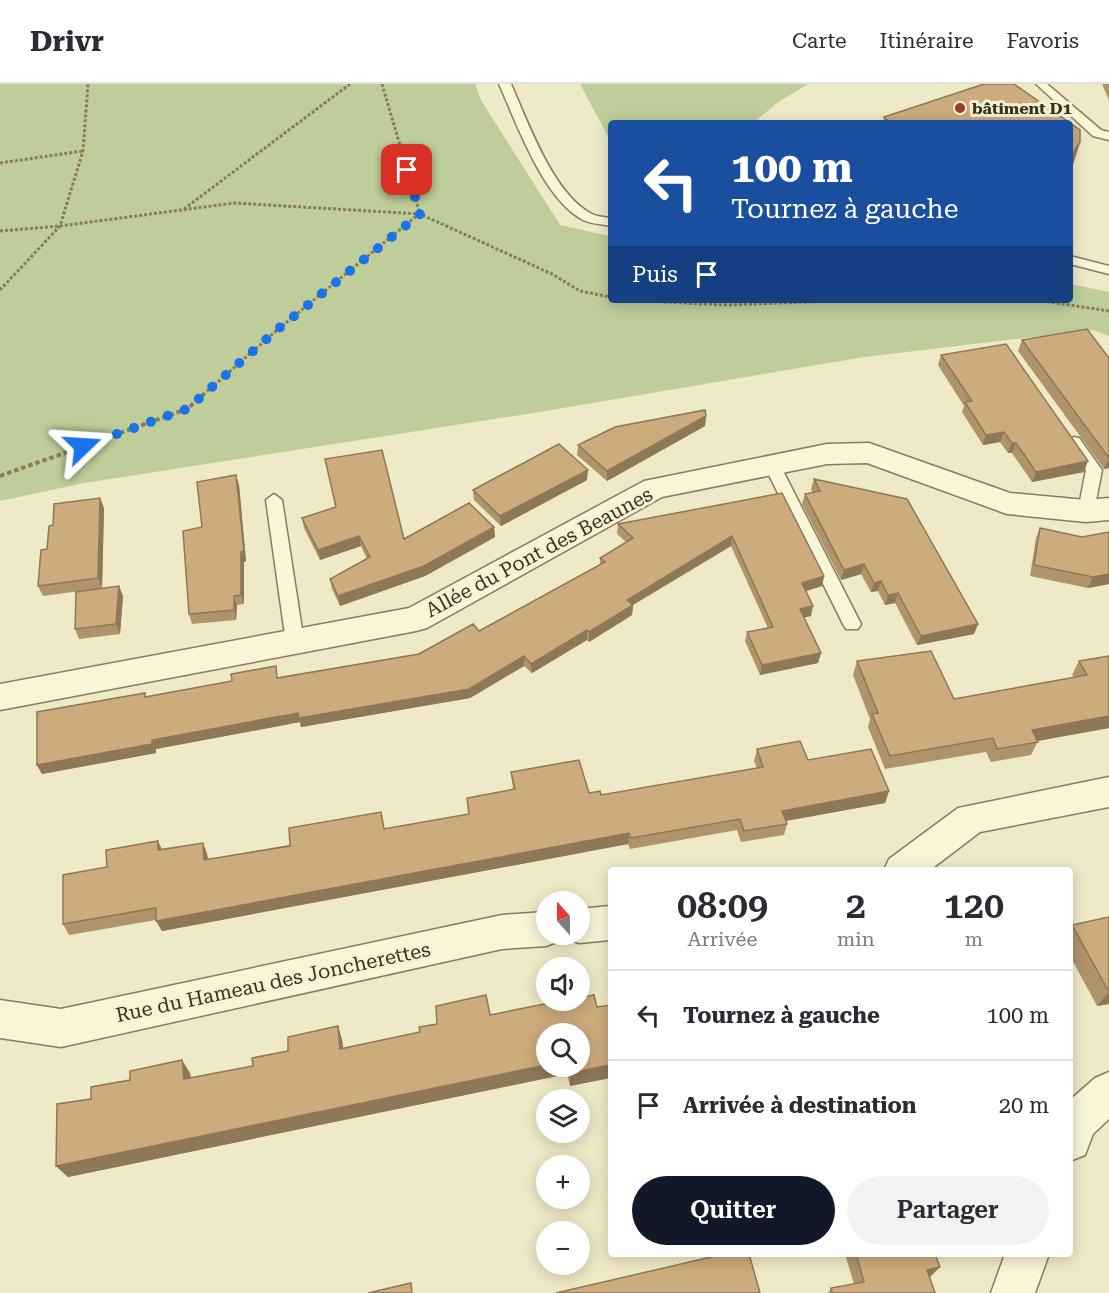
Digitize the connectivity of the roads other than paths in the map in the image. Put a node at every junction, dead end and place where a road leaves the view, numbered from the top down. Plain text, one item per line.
1 (505, 84) edge
2 (1041, 85) edge
3 (1109, 136) edge
4 (608, 222) edge
5 (1073, 261) edge
6 (1109, 270) edge
7 (1066, 432) edge
8 (772, 465) junction
9 (274, 500) dead end
10 (1097, 510) edge
11 (852, 624) dead end
12 (295, 642) junction
13 (0, 697) edge
14 (1109, 792) edge
15 (906, 867) edge
16 (608, 923) edge
17 (590, 925) edge
18 (536, 929) edge
19 (0, 1019) edge
20 (1109, 1092) edge
21 (1073, 1130) edge
22 (1026, 1257) edge
23 (1013, 1293) edge

1 - 4 lane
2 - 3 lane
5 - 6 lane
7 - 10 lane
8 - 10 street, Allée du Pont des Beaunes
8 - 11 lane
8 - 12 street, Allée du Pont des Beaunes
9 - 12 lane
12 - 13 street, Allée du Pont des Beaunes
14 - 15 street
16 - 17 street
18 - 19 street, Rue du Hameau des Joncherettes
20 - 21 street
22 - 23 street

